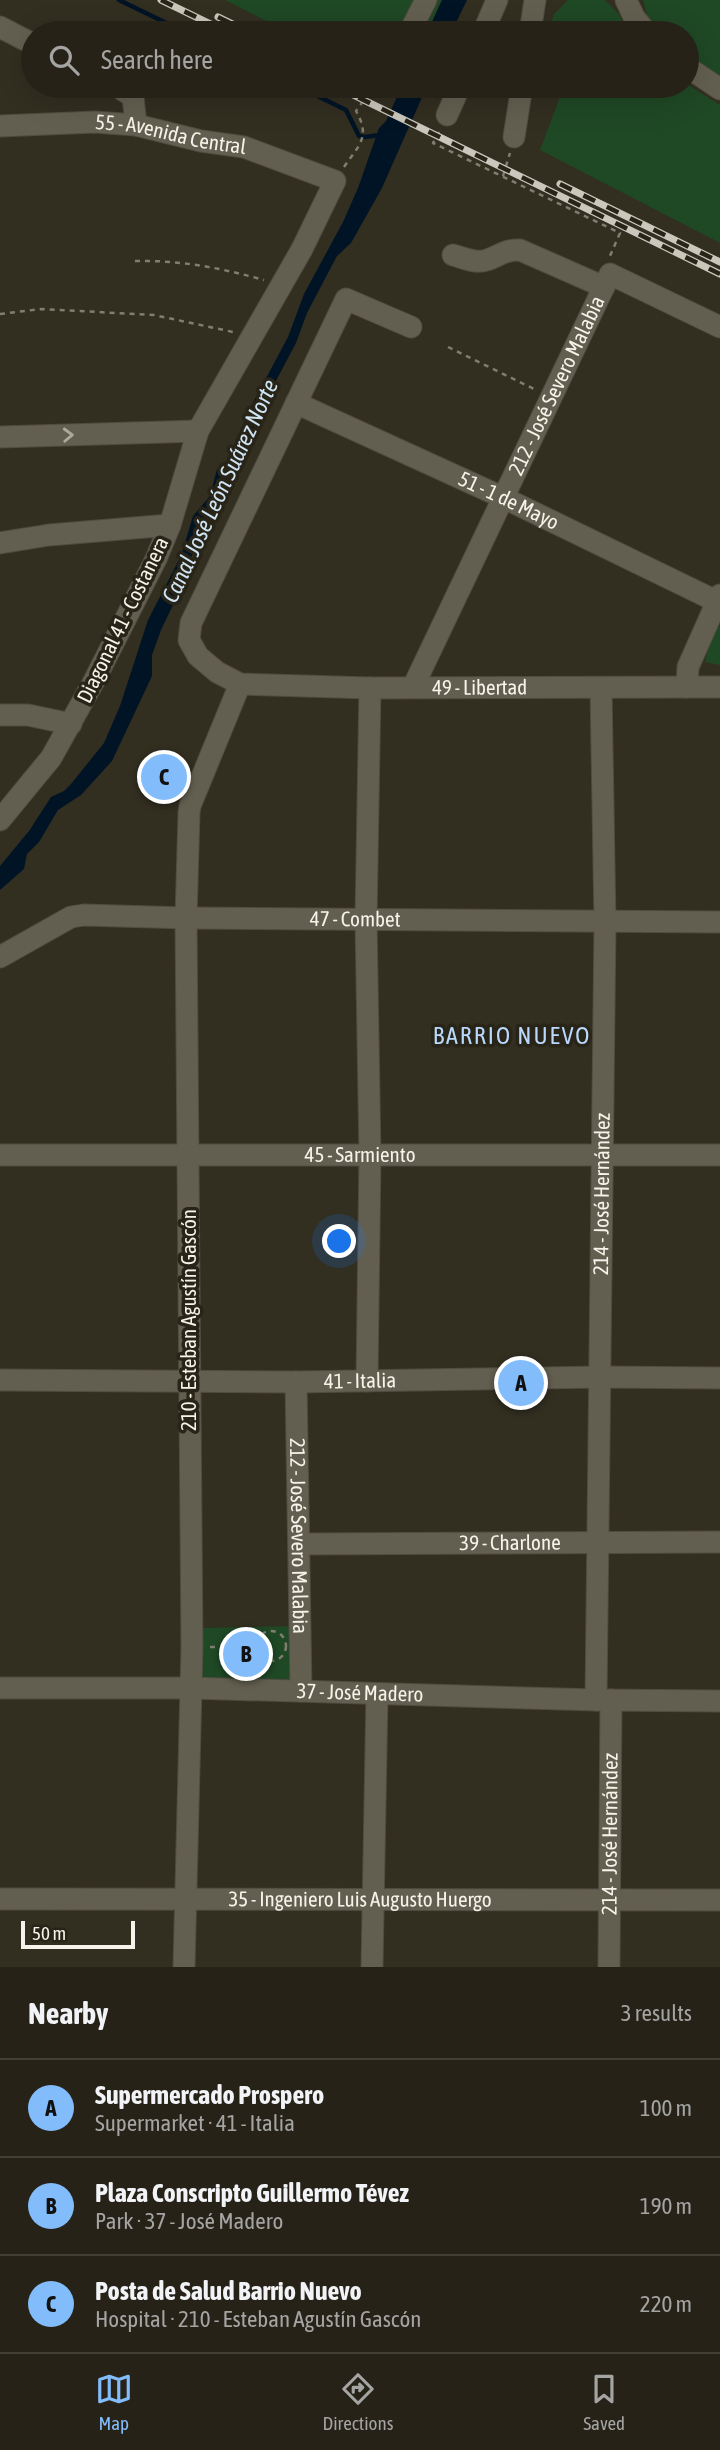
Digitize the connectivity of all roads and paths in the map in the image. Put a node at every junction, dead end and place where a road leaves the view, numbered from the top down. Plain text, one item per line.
1 (426, 0) edge
2 (497, 0) edge
3 (535, 0) edge
4 (626, 0) edge
5 (415, 21) edge
6 (488, 21) edge
7 (532, 21) edge
8 (637, 21) edge
9 (0, 27) edge
10 (21, 38) edge
11 (699, 75) edge
12 (720, 89) edge
13 (133, 98) edge
14 (365, 98) edge
15 (455, 98) edge
16 (520, 98) edge
17 (447, 116) joint
18 (136, 125) junction
19 (0, 126) edge
20 (514, 137) joint
21 (503, 176) junction
22 (335, 181) junction
23 (453, 255) dead end
24 (135, 261) dead end
25 (607, 280) junction
26 (281, 285) junction
27 (0, 314) edge
28 (411, 327) dead end
29 (720, 327) edge
30 (252, 336) junction
31 (448, 347) dead end
32 (550, 397) junction
33 (296, 403) junction
34 (198, 432) junction
35 (0, 437) edge
36 (504, 498) junction
37 (170, 526) junction
38 (0, 543) edge
39 (719, 600) edge
40 (240, 684) junction
41 (413, 687) junction
42 (687, 687) junction
43 (720, 687) edge
44 (370, 688) junction
45 (601, 689) junction
46 (0, 715) edge
47 (71, 724) junction
48 (0, 820) edge
49 (186, 918) junction
50 (366, 920) junction
51 (720, 922) edge
52 (605, 923) junction
53 (0, 957) edge
54 (369, 1154) junction
55 (0, 1155) edge
56 (603, 1155) junction
57 (720, 1155) edge
58 (189, 1156) junction
59 (601, 1377) junction
60 (720, 1378) edge
61 (0, 1380) edge
62 (188, 1381) junction
63 (367, 1381) junction
64 (296, 1382) junction
65 (597, 1542) junction
66 (720, 1542) edge
67 (300, 1544) junction
68 (256, 1646) junction
69 (192, 1647) junction
70 (0, 1688) edge
71 (191, 1688) junction
72 (301, 1691) junction
73 (377, 1694) junction
74 (604, 1700) junction
75 (720, 1700) edge
76 (0, 1899) edge
77 (186, 1899) junction
78 (373, 1900) junction
79 (720, 1900) edge
80 (610, 1902) junction
81 (184, 1967) edge
82 (372, 1967) edge
83 (609, 1967) edge

1 - 5 street
2 - 6 street
3 - 7 street
4 - 8 street
9 - 10 street
11 - 12 street
13 - 18 street
14 - 22 path
15 - 17 street
16 - 20 street
17 - 21 path
18 - 19 street, 55 - Avenida Central
18 - 22 street, 55 - Avenida Central
20 - 21 path
21 - 25 path
22 - 26 street, Diagonal 41 - Costanera
23 - 25 street
24 - 26 path
25 - 29 street
25 - 32 street, 212 - José Severo Malabia
26 - 30 street, Diagonal 41 - Costanera
27 - 30 path
28 - 33 street
30 - 34 street, Diagonal 41 - Costanera
31 - 32 path
32 - 36 street, 212 - José Severo Malabia
33 - 36 street, 51 - 1 de Mayo
33 - 40 street
35 -> 34 street
34 - 37 street, Diagonal 41 - Costanera
36 - 39 street, 51 - 1 de Mayo
36 - 41 street, 212 - José Severo Malabia
37 - 38 street
37 - 47 street, Diagonal 41 - Costanera
39 - 42 street
40 - 44 street, 49 - Libertad
40 - 49 street, 210 - Esteban Agustín Gascón
41 - 44 street, 49 - Libertad
41 - 45 street, 49 - Libertad
42 - 43 street, 49 - Libertad
42 - 45 street, 49 - Libertad
44 - 50 street
45 - 52 street, 214 - José Hernández
46 - 47 street
47 - 48 street, Diagonal 41 - Costanera
49 - 50 street, 47 - Combet
49 - 53 street, 47 - Combet
49 - 58 street, 210 - Esteban Agustín Gascón
50 - 52 street, 47 - Combet
50 - 54 street
51 - 52 street, 47 - Combet
52 - 56 street, 214 - José Hernández
54 - 56 street, 45 - Sarmiento
54 - 58 street, 45 - Sarmiento
54 - 63 street
55 - 58 street, 45 - Sarmiento
56 - 57 street, 45 - Sarmiento
56 - 59 street, 214 - José Hernández
58 - 62 street, 210 - Esteban Agustín Gascón
59 - 60 street, 41 - Italia
59 - 63 street, 41 - Italia
59 - 65 street, 214 - José Hernández
61 - 62 street, 41 - Italia
62 - 64 street, 41 - Italia
62 - 69 street, 210 - Esteban Agustín Gascón
63 - 64 street, 41 - Italia
64 - 67 street, 212 - José Severo Malabia
65 - 66 street, 39 - Charlone
65 - 67 street, 39 - Charlone
65 - 74 street, 214 - José Hernández
67 - 72 street, 212 - José Severo Malabia
68 - 68 path
68 - 69 path
69 - 71 street, 210 - Esteban Agustín Gascón
70 - 71 street, 37 - José Madero
71 - 72 street, 37 - José Madero
71 - 77 street, 210 - Esteban Agustín Gascón
72 - 73 street, 37 - José Madero
73 - 74 street, 37 - José Madero
73 - 78 street
74 - 75 street, 37 - José Madero
74 - 80 street, 214 - José Hernández
76 - 77 street, 35 - Ingeniero Luis Augusto Huergo
77 - 78 street, 35 - Ingeniero Luis Augusto Huergo
77 - 81 street, 210 - Esteban Agustín Gascón
78 - 80 street, 35 - Ingeniero Luis Augusto Huergo
78 - 82 street
79 - 80 street, 35 - Ingeniero Luis Augusto Huergo
80 - 83 street, 214 - José Hernández

